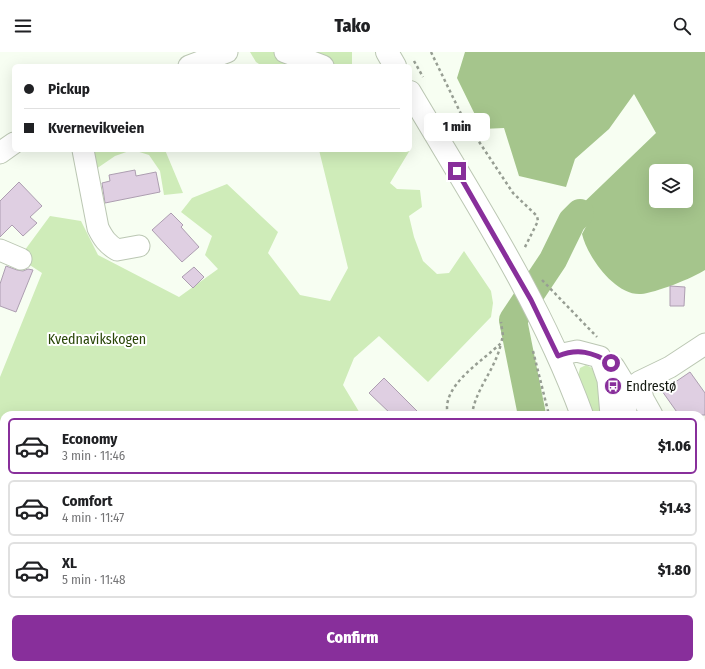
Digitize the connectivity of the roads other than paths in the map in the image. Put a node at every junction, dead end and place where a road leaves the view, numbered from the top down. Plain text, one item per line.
1 (227, 52) edge
2 (285, 52) edge
3 (194, 64) edge
4 (318, 64) edge
5 (412, 95) edge
6 (12, 145) edge
7 (84, 152) edge
8 (0, 153) edge
9 (139, 246) dead end
10 (0, 250) edge
11 (21, 260) dead end
12 (705, 344) edge
13 (558, 356) junction
14 (600, 357) junction
15 (580, 411) edge
16 (611, 411) edge
17 (626, 411) edge
18 (650, 411) edge

1 - 3 street
2 - 4 street
5 - 13 main road
6 - 8 street
7 - 9 street
10 - 11 street
12 - 18 street
13 - 14 street
13 - 15 main road
14 - 16 street
14 - 17 street

